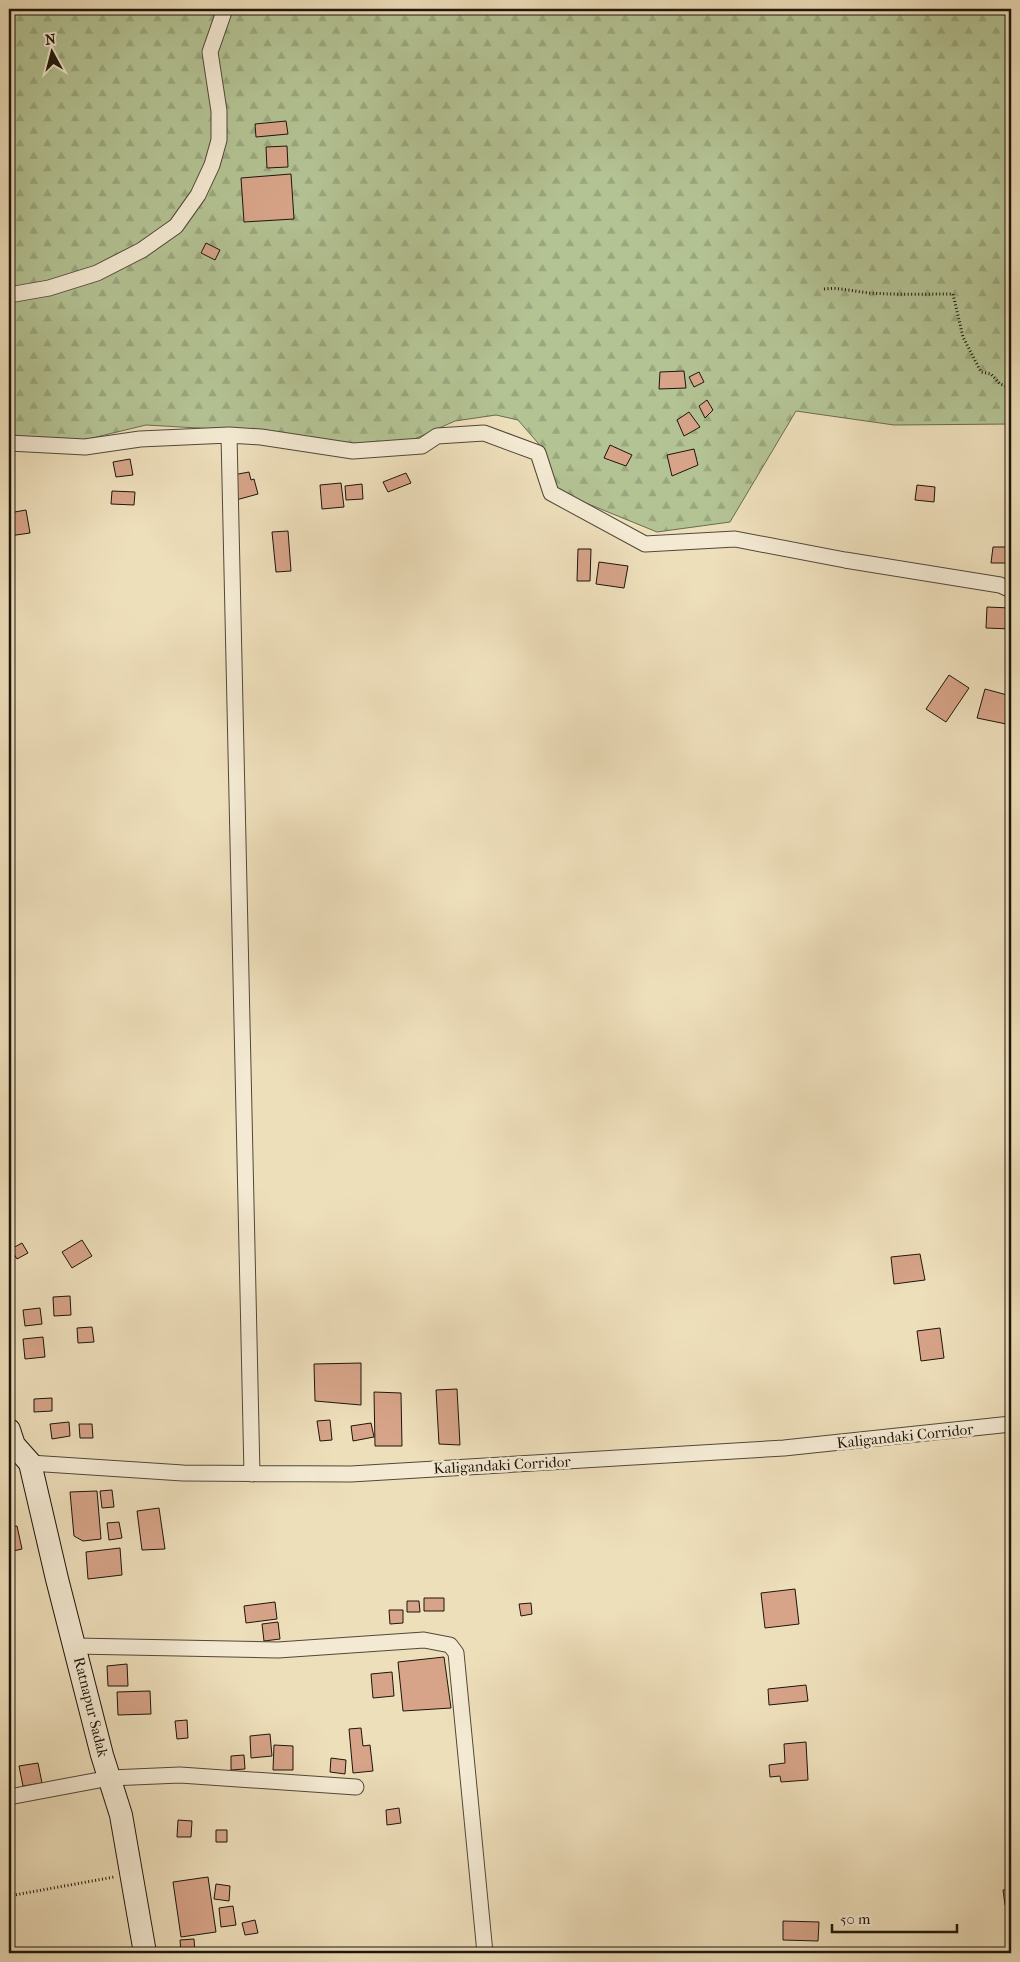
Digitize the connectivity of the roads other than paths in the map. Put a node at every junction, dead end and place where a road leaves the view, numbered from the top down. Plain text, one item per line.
1 (225, 9) edge
2 (9, 295) edge
3 (229, 435) junction
4 (9, 443) edge
5 (1011, 590) edge
6 (1011, 1424) edge
7 (9, 1430) edge
8 (30, 1463) junction
9 (252, 1474) junction
10 (75, 1646) junction
11 (110, 1778) junction
12 (356, 1787) dead end
13 (9, 1797) edge
14 (145, 1953) edge
15 (485, 1953) edge

1 - 2 street
3 - 4 street
3 - 5 street
3 - 9 street
6 - 9 street, Kaligandaki Corridor
7 - 8 main road
8 - 9 street, Kaligandaki Corridor
8 - 10 main road, Ratnapur Sadak
10 - 11 main road, Ratnapur Sadak
10 - 15 street
11 - 12 street
11 - 13 street
11 - 14 main road, Ratnapur Sadak

